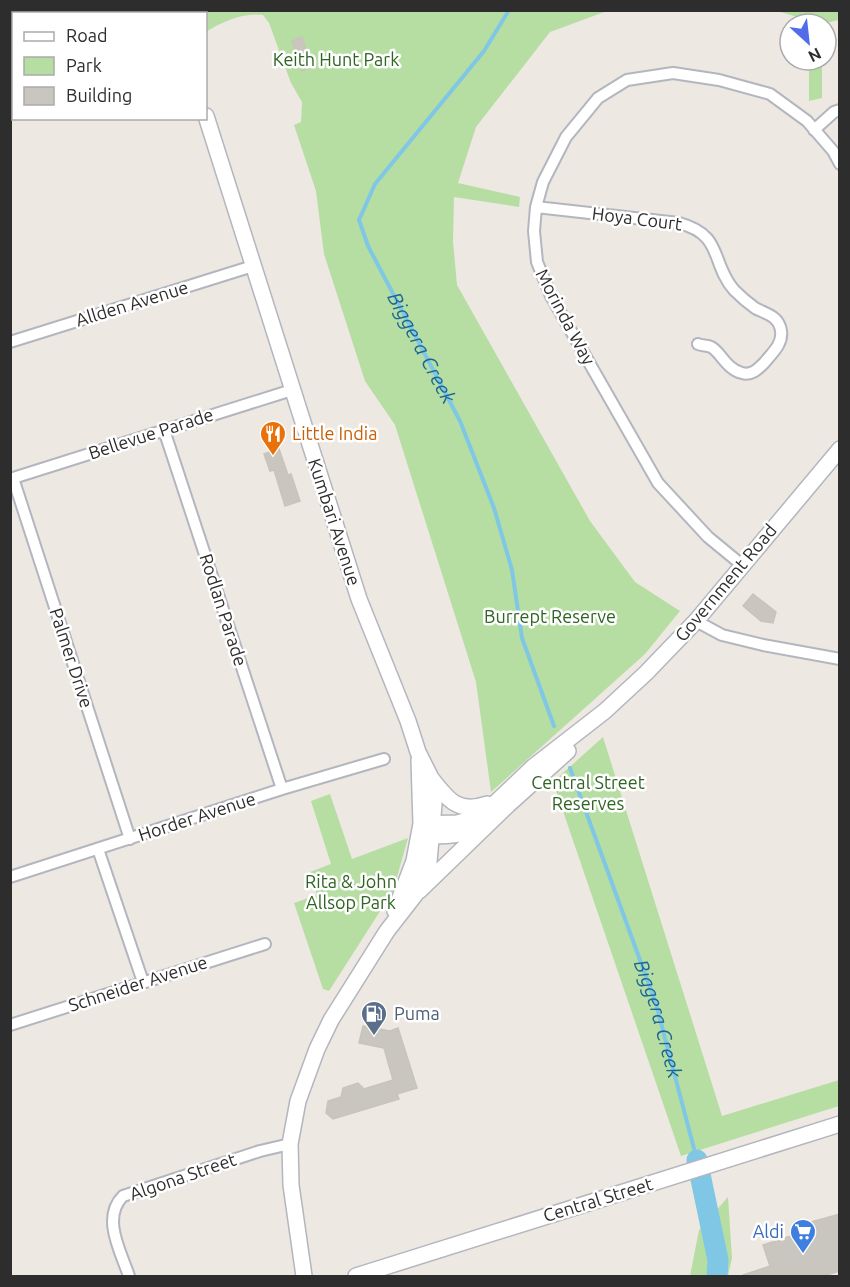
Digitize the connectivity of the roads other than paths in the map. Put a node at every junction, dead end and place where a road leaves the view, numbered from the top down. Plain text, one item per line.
1 (840, 110) edge
2 (207, 119) edge
3 (814, 130) junction
4 (840, 164) edge
5 (536, 207) junction
6 (253, 266) junction
7 (10, 342) edge
8 (698, 345) dead end
9 (292, 390) junction
10 (164, 430) junction
11 (840, 449) edge
12 (12, 478) edge
13 (742, 565) junction
14 (696, 621) junction
15 (840, 659) edge
16 (418, 752) junction
17 (384, 759) dead end
18 (431, 778) junction
19 (282, 789) junction
20 (505, 801) junction
21 (426, 830) junction
22 (130, 839) junction
23 (98, 849) junction
24 (10, 877) edge
25 (415, 895) junction
26 (387, 931) junction
27 (265, 944) dead end
28 (142, 982) junction
29 (10, 1025) edge
30 (840, 1124) edge
31 (291, 1144) junction
32 (129, 1276) edge
33 (304, 1276) edge
34 (356, 1276) edge

1 - 3 street
2 - 6 main road, Kumbari Avenue
3 - 4 street, Morinda Way
3 - 5 street, Morinda Way
5 - 8 street, Hoya Court
5 - 13 street, Morinda Way
6 - 7 street, Allden Avenue
6 - 9 main road, Kumbari Avenue
9 - 10 street, Bellevue Parade
9 - 16 main road, Kumbari Avenue
10 - 12 street, Bellevue Parade
10 - 19 street, Rodlan Parade
11 - 13 main road, Government Road
12 - 22 street, Palmer Drive
13 - 14 main road, Government Road
14 - 15 street
14 - 20 main road, Government Road
16 - 18 main road, Kumbari Avenue
16 - 21 main road, Kumbari Avenue
17 - 19 street, Horder Avenue
18 - 20 main road, Government Road
18 - 21 main road, Kumbari Avenue
19 - 22 street, Horder Avenue
20 - 21 main road, Government Road
20 - 25 main road, Government Road
21 - 25 main road, Government Road
21 - 26 main road, Government Road
22 - 23 street, Horder Avenue
23 - 24 street, Horder Avenue
23 - 28 street
25 - 26 main road, Government Road
26 - 31 main road, Government Road
27 - 28 street, Schneider Avenue
28 - 29 street, Schneider Avenue
30 - 34 main road, Central Street
31 - 32 street, Algona Street
31 - 33 main road, Government Road

